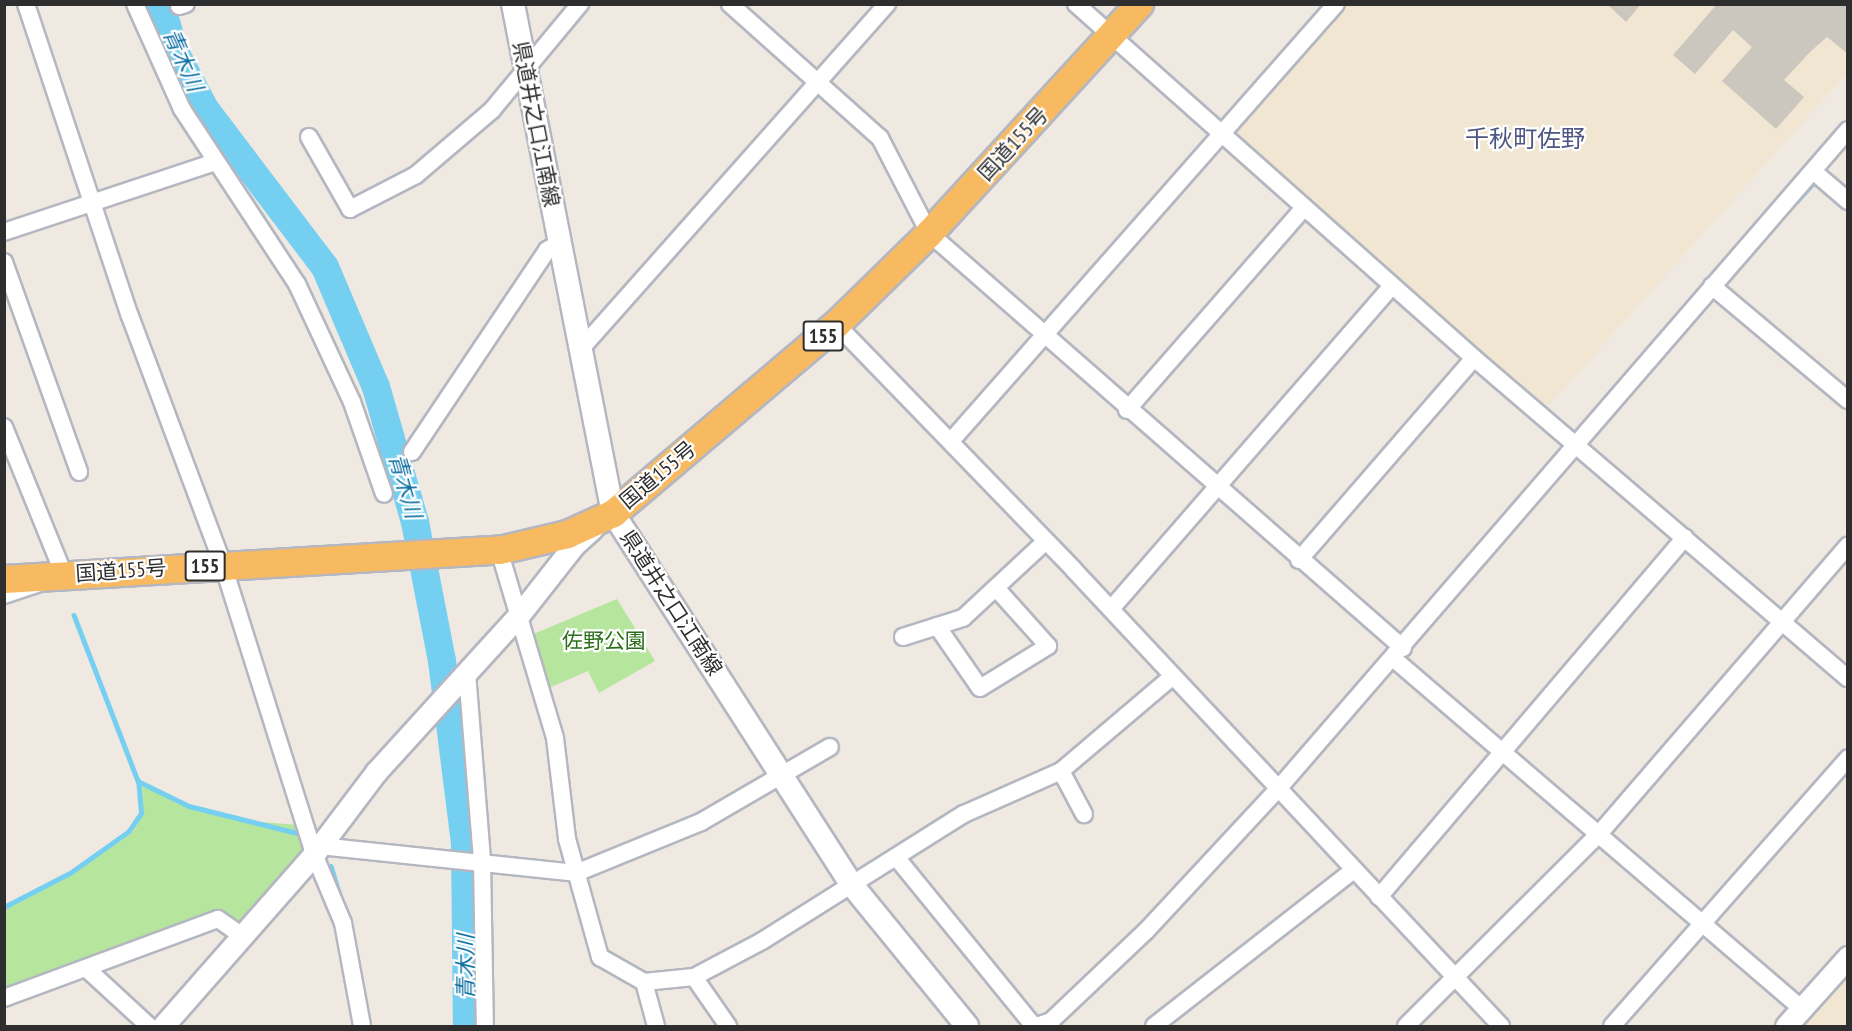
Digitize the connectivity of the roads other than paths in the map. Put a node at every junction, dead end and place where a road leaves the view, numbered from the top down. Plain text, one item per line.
1 (26, 4) edge
2 (135, 4) edge
3 (513, 4) edge
4 (580, 4) edge
5 (730, 4) edge
6 (886, 4) edge
7 (1076, 4) edge
8 (1139, 4) edge
9 (1336, 4) edge
10 (1112, 37) junction
11 (526, 74) junction
12 (818, 82) junction
13 (1848, 130) edge
14 (1223, 135) junction
15 (309, 137) dead end
16 (216, 162) junction
17 (1813, 171) junction
18 (1848, 201) edge
19 (92, 202) junction
20 (1303, 209) junction
21 (4, 232) edge
22 (929, 233) junction
23 (558, 244) junction
24 (4, 262) edge
25 (1392, 286) junction
26 (1712, 286) junction
27 (836, 324) junction
28 (1041, 334) junction
29 (579, 351) junction
30 (1474, 358) junction
31 (1848, 400) edge
32 (1127, 410) junction
33 (4, 427) edge
34 (951, 441) junction
35 (1578, 444) junction
36 (412, 452) dead end
37 (79, 472) dead end
38 (1216, 488) junction
39 (384, 494) dead end
40 (613, 513) junction
41 (1685, 537) junction
42 (1046, 541) junction
43 (1848, 546) edge
44 (499, 550) junction
45 (1299, 560) junction
46 (223, 564) junction
47 (64, 575) junction
48 (4, 579) edge
49 (996, 588) junction
50 (4, 595) edge
51 (1111, 609) junction
52 (519, 615) junction
53 (1782, 622) junction
54 (937, 626) junction
55 (903, 637) dead end
56 (1398, 653) junction
57 (464, 676) junction
58 (1173, 676) junction
59 (1848, 678) edge
60 (830, 747) dead end
61 (1503, 751) junction
62 (1848, 758) edge
63 (1061, 771) junction
64 (784, 775) junction
65 (1278, 789) junction
66 (1084, 814) dead end
67 (1599, 834) junction
68 (317, 850) junction
69 (896, 857) junction
70 (482, 861) junction
71 (1354, 870) junction
72 (576, 873) junction
73 (852, 885) junction
74 (1379, 897) junction
75 (1702, 921) junction
76 (242, 936) junction
77 (1848, 957) edge
78 (87, 969) junction
79 (1452, 975) junction
80 (694, 977) junction
81 (644, 982) junction
82 (4, 998) edge
83 (1802, 1009) junction
84 (1044, 1025) edge
85 (148, 1026) edge
86 (163, 1026) edge
87 (362, 1026) edge
88 (485, 1026) edge
89 (656, 1026) edge
90 (728, 1026) edge
91 (967, 1026) edge
92 (1154, 1026) edge
93 (1406, 1026) edge
94 (1501, 1026) edge
95 (1612, 1026) edge
96 (1786, 1026) edge

1 - 19 street
2 - 16 street
3 - 11 main road, 県道井之口江南線
4 - 11 street
5 - 12 street
6 - 12 street
7 - 10 street
8 - 10 highway, 国道155号 / 155
9 - 14 street
10 - 14 street
10 - 22 highway, 国道155号 / 155
11 - 15 street
11 - 23 main road, 県道井之口江南線
12 - 22 street
12 - 29 street
13 - 17 street
14 - 20 street
14 - 28 street
16 - 19 street
16 - 39 street
17 - 18 street
17 - 26 street
19 - 21 street
19 - 46 street
20 - 25 street
20 - 32 street
22 - 27 highway, 国道155号 / 155
22 - 28 street
23 - 29 main road, 県道井之口江南線
23 - 36 street
24 - 37 street
25 - 30 street
25 - 38 street
26 - 31 street
26 - 35 street
27 - 34 street
27 - 40 highway, 国道155号 / 155
28 - 32 street
28 - 34 street
29 - 40 main road, 県道井之口江南線
30 - 35 street
30 - 45 street
32 - 38 street
33 - 47 street
34 - 42 street
35 - 41 street
35 - 56 street
38 - 45 street
38 - 51 street
40 - 44 highway, 国道155号 / 155
40 - 52 street
40 - 64 main road, 県道井之口江南線
41 - 53 street
41 - 61 street
42 - 49 street
42 - 51 street
43 - 53 street
44 - 46 highway, 国道155号 / 155
44 - 52 street
45 - 56 street
46 - 47 highway, 国道155号 / 155
46 - 68 street
47 - 48 highway, 国道155号 / 155
47 - 50 street
49 - 54 street
49 - 54 street
51 - 58 street
52 - 57 street
52 - 72 street
53 - 59 street
53 - 67 street
54 - 55 street
56 - 61 street
56 - 65 street
57 - 68 street
57 - 70 street
58 - 63 street
58 - 65 street
60 - 64 street
61 - 67 street
61 - 74 street
62 - 75 street
63 - 66 street
63 - 69 street
64 - 72 street
64 - 73 main road, 県道井之口江南線
65 - 71 street
65 - 84 street
67 - 75 street
67 - 79 street
68 - 70 street
68 - 76 street
68 - 87 street
69 - 73 street
69 - 84 street
70 - 72 street
70 - 88 street
71 - 74 street
71 - 92 street
72 - 81 street
73 - 80 street
73 - 91 main road, 県道井之口江南線
74 - 79 street
75 - 83 street
75 - 95 street
76 - 78 street
76 - 86 street
77 - 83 street
78 - 82 street
78 - 85 street
79 - 93 street
79 - 94 street
80 - 81 street
80 - 90 street
81 - 89 street
83 - 96 street

